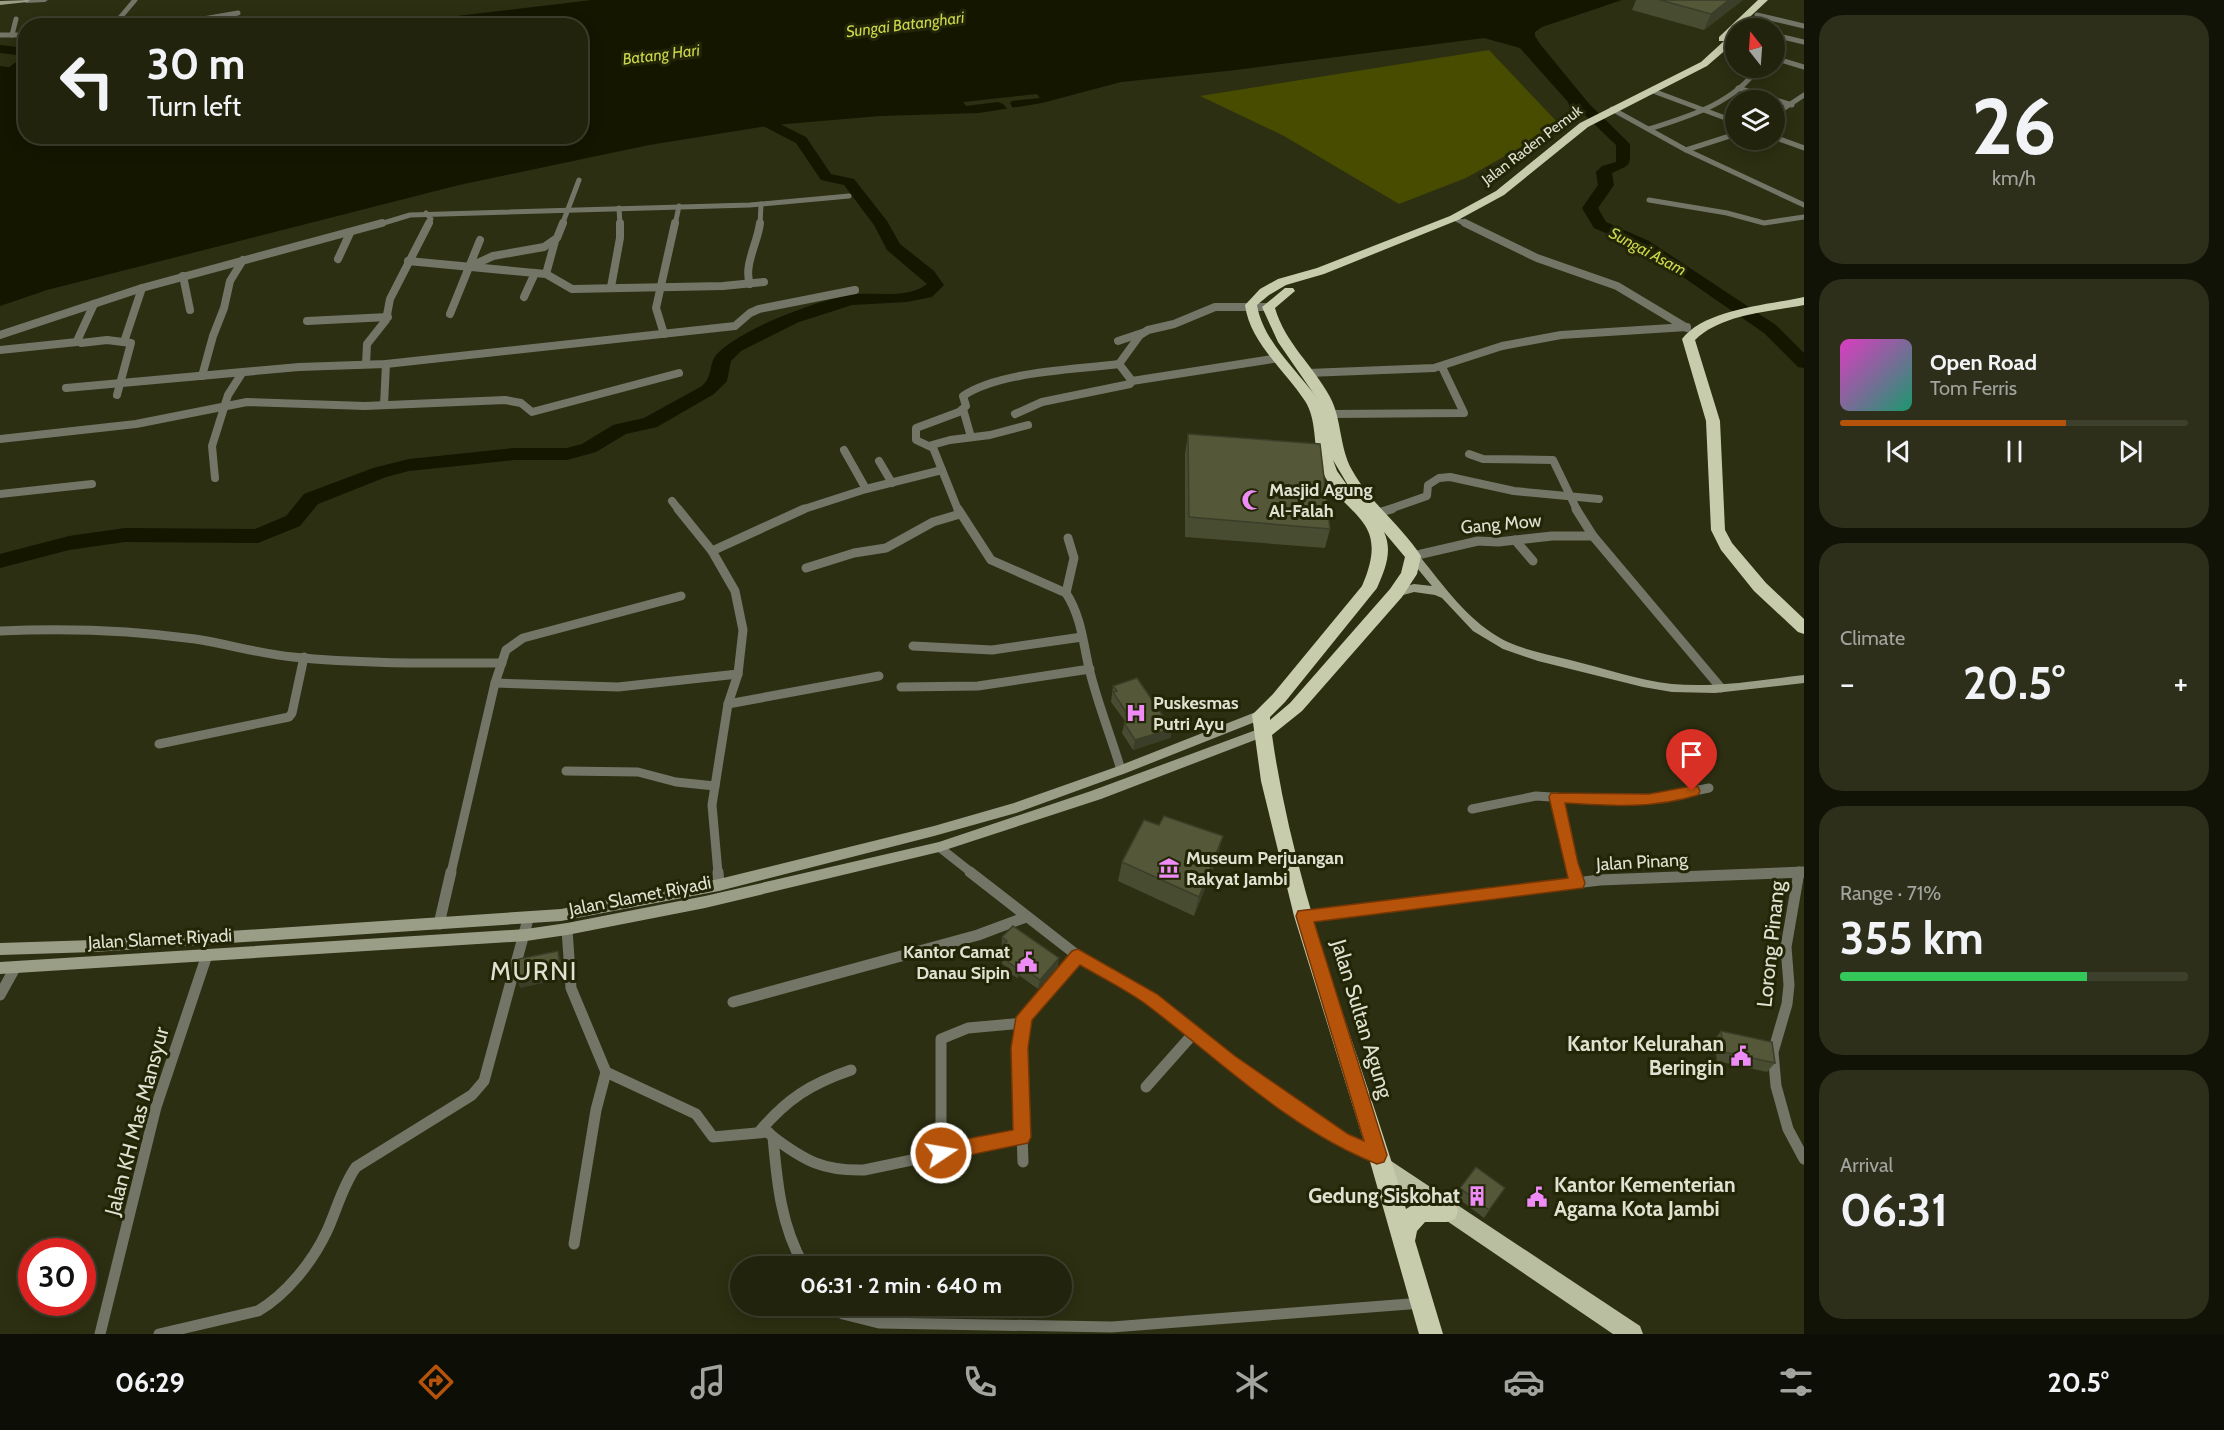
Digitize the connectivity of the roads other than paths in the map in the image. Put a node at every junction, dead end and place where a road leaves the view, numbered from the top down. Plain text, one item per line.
1 (27, 0) edge
2 (45, 0) edge
3 (135, 0) edge
4 (1763, 0) edge
5 (1773, 0) edge
6 (0, 3) edge
7 (238, 13) dead end
8 (1757, 15) junction
9 (120, 18) edge
10 (209, 18) edge
11 (1754, 18) edge
12 (16, 19) dead end
13 (1804, 26) edge
14 (1804, 32) edge
15 (0, 35) edge
16 (12, 35) junction
17 (18, 35) edge
18 (1785, 37) edge
19 (1801, 41) edge
20 (1725, 49) edge
21 (1785, 61) edge
22 (1804, 67) edge
23 (1696, 68) junction
24 (1752, 78) edge
25 (1738, 88) junction
26 (1653, 91) junction
27 (1802, 99) edge
28 (1792, 105) junction
29 (1785, 109) edge
30 (1611, 110) junction
31 (1704, 110) junction
32 (1725, 118) edge
33 (1649, 129) junction
34 (1725, 138) edge
35 (1785, 141) edge
36 (1804, 148) edge
37 (1686, 150) junction
38 (579, 180) dead end
39 (849, 196) dead end
40 (1649, 200) dead end
41 (761, 204) junction
42 (1804, 205) edge
43 (679, 206) junction
44 (619, 208) junction
45 (568, 209) junction
46 (426, 213) junction
47 (1804, 217) edge
48 (1454, 218) junction
49 (350, 233) junction
50 (480, 240) dead end
51 (555, 240) junction
52 (338, 259) dead end
53 (243, 260) junction
54 (408, 261) junction
55 (469, 266) junction
56 (1320, 271) junction
57 (535, 273) junction
58 (546, 274) junction
59 (183, 276) junction
60 (764, 282) dead end
61 (750, 284) junction
62 (661, 286) junction
63 (610, 287) junction
64 (142, 288) junction
65 (855, 290) dead end
66 (524, 297) dead end
67 (1804, 301) edge
68 (94, 304) junction
69 (1251, 306) junction
70 (1268, 307) junction
71 (190, 310) dead end
72 (450, 314) dead end
73 (388, 317) junction
74 (307, 321) dead end
75 (1690, 329) junction
76 (1143, 333) junction
77 (664, 334) junction
78 (0, 335) edge
79 (1118, 341) dead end
80 (77, 342) junction
81 (124, 342) junction
82 (0, 350) edge
83 (1279, 358) junction
84 (366, 364) junction
85 (386, 364) junction
86 (1119, 364) junction
87 (1442, 367) junction
88 (242, 373) junction
89 (680, 373) dead end
90 (1308, 374) junction
91 (202, 376) junction
92 (1132, 381) junction
93 (120, 382) junction
94 (66, 388) dead end
95 (117, 395) dead end
96 (224, 405) junction
97 (384, 405) junction
98 (963, 409) junction
99 (1015, 414) dead end
100 (1331, 414) junction
101 (1028, 425) dead end
102 (971, 437) junction
103 (0, 439) edge
104 (933, 448) junction
105 (844, 450) dead end
106 (1469, 454) dead end
107 (879, 461) dead end
108 (942, 470) junction
109 (215, 478) dead end
110 (892, 483) junction
111 (92, 484) dead end
112 (866, 489) junction
113 (0, 494) edge
114 (1569, 497) junction
115 (1599, 499) dead end
116 (672, 501) dead end
117 (960, 514) junction
118 (1371, 514) junction
119 (1386, 534) junction
120 (1593, 536) junction
121 (1068, 538) dead end
122 (1515, 540) junction
123 (712, 551) junction
124 (1413, 556) junction
125 (1533, 561) dead end
126 (806, 568) dead end
127 (1749, 571) junction
128 (1066, 593) junction
129 (1396, 593) junction
130 (681, 596) dead end
131 (1451, 598) junction
132 (1804, 614) edge
133 (1804, 628) edge
134 (0, 631) edge
135 (1083, 637) junction
136 (913, 646) dead end
137 (304, 657) junction
138 (502, 663) junction
139 (1090, 669) junction
140 (738, 674) junction
141 (879, 676) dead end
142 (1804, 679) edge
143 (495, 683) junction
144 (901, 687) dead end
145 (1721, 688) junction
146 (728, 705) junction
147 (1262, 724) junction
148 (159, 744) dead end
149 (1121, 770) junction
150 (566, 771) dead end
151 (715, 786) junction
152 (1709, 788) dead end
153 (1557, 797) junction
154 (1472, 808) dead end
155 (939, 847) junction
156 (789, 867) junction
157 (1802, 872) edge
158 (793, 882) junction
159 (1577, 883) junction
160 (719, 885) junction
161 (1304, 916) junction
162 (1026, 917) junction
163 (528, 919) junction
164 (439, 924) junction
165 (567, 929) junction
166 (526, 935) junction
167 (0, 949) edge
168 (207, 955) junction
169 (1078, 956) junction
170 (0, 968) edge
171 (15, 968) junction
172 (0, 995) edge
173 (733, 1002) dead end
174 (1023, 1023) junction
175 (1193, 1034) junction
176 (851, 1071) dead end
177 (606, 1072) junction
178 (1146, 1087) dead end
179 (759, 1132) junction
180 (773, 1137) junction
181 (1022, 1137) junction
182 (941, 1153) junction
183 (1804, 1159) edge
184 (1380, 1160) junction
185 (1023, 1162) dead end
186 (1447, 1211) junction
187 (1404, 1242) junction
188 (574, 1244) dead end
189 (798, 1256) edge
190 (1422, 1303) junction
191 (851, 1316) edge
192 (100, 1334) edge
193 (159, 1334) edge
194 (1431, 1334) edge
195 (1632, 1334) edge

1 - 2 street
1 - 6 main road
3 - 9 street
4 - 23 highway, Jalan Raden Pemuk
5 - 8 highway
7 - 10 street
8 - 11 highway
8 - 13 street
12 - 16 street
14 - 19 street
15 - 16 street
16 - 17 street
18 - 19 street
20 - 23 highway, Jalan Raden Pemuk
21 - 22 street
23 - 26 highway, Jalan Raden Pemuk
24 - 25 street
25 - 28 street
25 - 31 street
26 - 30 highway, Jalan Raden Pemuk
26 - 31 street
27 - 28 street
28 - 29 street
30 - 33 street
30 - 48 highway, Jalan Raden Pemuk
31 - 32 street
31 - 33 street
33 - 37 street
34 - 37 street
35 - 36 street
37 - 42 street
38 - 45 street
39 - 41 street
40 - 47 street
41 - 43 street
41 - 61 street
43 - 44 street
43 - 62 street
44 - 45 street
44 - 63 street
45 - 46 street
45 - 51 street
46 - 49 street
46 - 54 street
48 - 56 highway, Jalan Raden Pemuk
48 - 75 street
49 - 52 street
49 - 53 street
50 - 55 street
51 - 55 street
51 - 58 street
53 - 59 street
53 - 91 street
54 - 55 street
54 - 73 street
55 - 57 street
55 - 72 street
56 - 69 highway, Jalan Raden Pemuk
56 - 70 highway, Jalan Raden Pemuk
57 - 58 street
57 - 66 street
58 - 63 street
59 - 64 street
59 - 71 street
60 - 61 street
61 - 62 street
62 - 63 street
62 - 77 street
64 - 68 street
64 - 81 street
65 - 77 street
67 - 75 highway
68 - 78 street
68 - 80 street
69 - 70 street
69 - 76 street
69 - 83 highway
70 - 90 highway
73 - 74 street
73 - 84 street
75 - 87 street
75 - 127 highway
76 - 79 street
76 - 86 street
77 - 85 street
80 - 81 street
80 - 82 street
81 - 93 street
83 - 92 street
83 - 118 highway
84 - 85 street
84 - 88 street
85 - 97 street
86 - 92 street
86 - 98 street
87 - 90 street
87 - 100 street
88 - 91 street
88 - 96 street
89 - 97 street
90 - 100 highway
91 - 93 street
92 - 99 street
93 - 94 street
93 - 95 street
96 - 97 street
96 - 103 street
96 - 109 street
98 - 102 street
98 - 104 street
100 - 118 highway
101 - 102 street
102 - 104 street
104 - 108 street
105 - 112 street
106 - 114 street
107 - 110 street
108 - 110 street
108 - 117 street
110 - 112 street
111 - 113 street
112 - 123 street
114 - 115 street
114 - 118 street
114 - 120 street
116 - 123 street
117 - 126 street
117 - 128 street
118 - 119 highway
119 - 124 highway
119 - 147 highway
120 - 122 street, Gang Mow
120 - 145 street
121 - 128 street
122 - 124 street, Gang Mow
122 - 125 street
123 - 140 street
124 - 129 highway
124 - 131 main road
127 - 132 highway
127 - 133 highway
128 - 135 street
129 - 131 main road
129 - 147 highway
130 - 138 street
131 - 145 main road
134 - 137 street
135 - 136 street
135 - 139 street
137 - 138 street
137 - 148 street
138 - 143 street
139 - 144 street
139 - 149 street
140 - 143 street
140 - 146 street
141 - 146 street
142 - 145 main road
143 - 164 street
146 - 151 street
147 - 149 main road, Jalan Slamet Riyadi
147 - 155 main road, Jalan Slamet Riyadi
147 - 161 highway, Jalan Sultan Agung
149 - 156 main road, Jalan Slamet Riyadi
150 - 151 street
151 - 160 street
152 - 153 street
153 - 154 street
153 - 159 street
155 - 158 main road, Jalan Slamet Riyadi
155 - 162 street
156 - 158 main road
156 - 160 main road, Jalan Slamet Riyadi
157 - 159 street, Jalan Pinang
157 - 183 street, Lorong Pinang
158 - 165 main road, Jalan Slamet Riyadi
159 - 161 street, Jalan Pinang
160 - 163 main road, Jalan Slamet Riyadi
161 - 184 highway, Jalan Sultan Agung
162 - 169 street
162 - 173 street
163 - 164 main road, Jalan Slamet Riyadi
163 - 166 street
164 - 167 main road, Jalan Slamet Riyadi
165 - 166 main road, Jalan Slamet Riyadi
165 - 177 street
166 - 168 main road, Jalan Slamet Riyadi
166 - 193 street
168 - 171 main road, Jalan Slamet Riyadi
168 - 192 street, Jalan KH Mas Mansyur
169 - 174 street
169 - 175 street
170 - 171 main road, Jalan Slamet Riyadi
171 - 172 street
174 - 181 street
174 - 182 street
175 - 178 street
175 - 184 street
176 - 179 street
177 - 179 street
177 - 188 street
179 - 180 street
180 - 182 street
180 - 189 street
181 - 182 street
181 - 185 street
184 - 186 main road
184 - 187 highway, Jalan Sultan Agung
186 - 187 highway
186 - 195 main road
187 - 190 highway, Jalan Sultan Agung
190 - 191 street
190 - 194 highway, Jalan Sultan Agung

